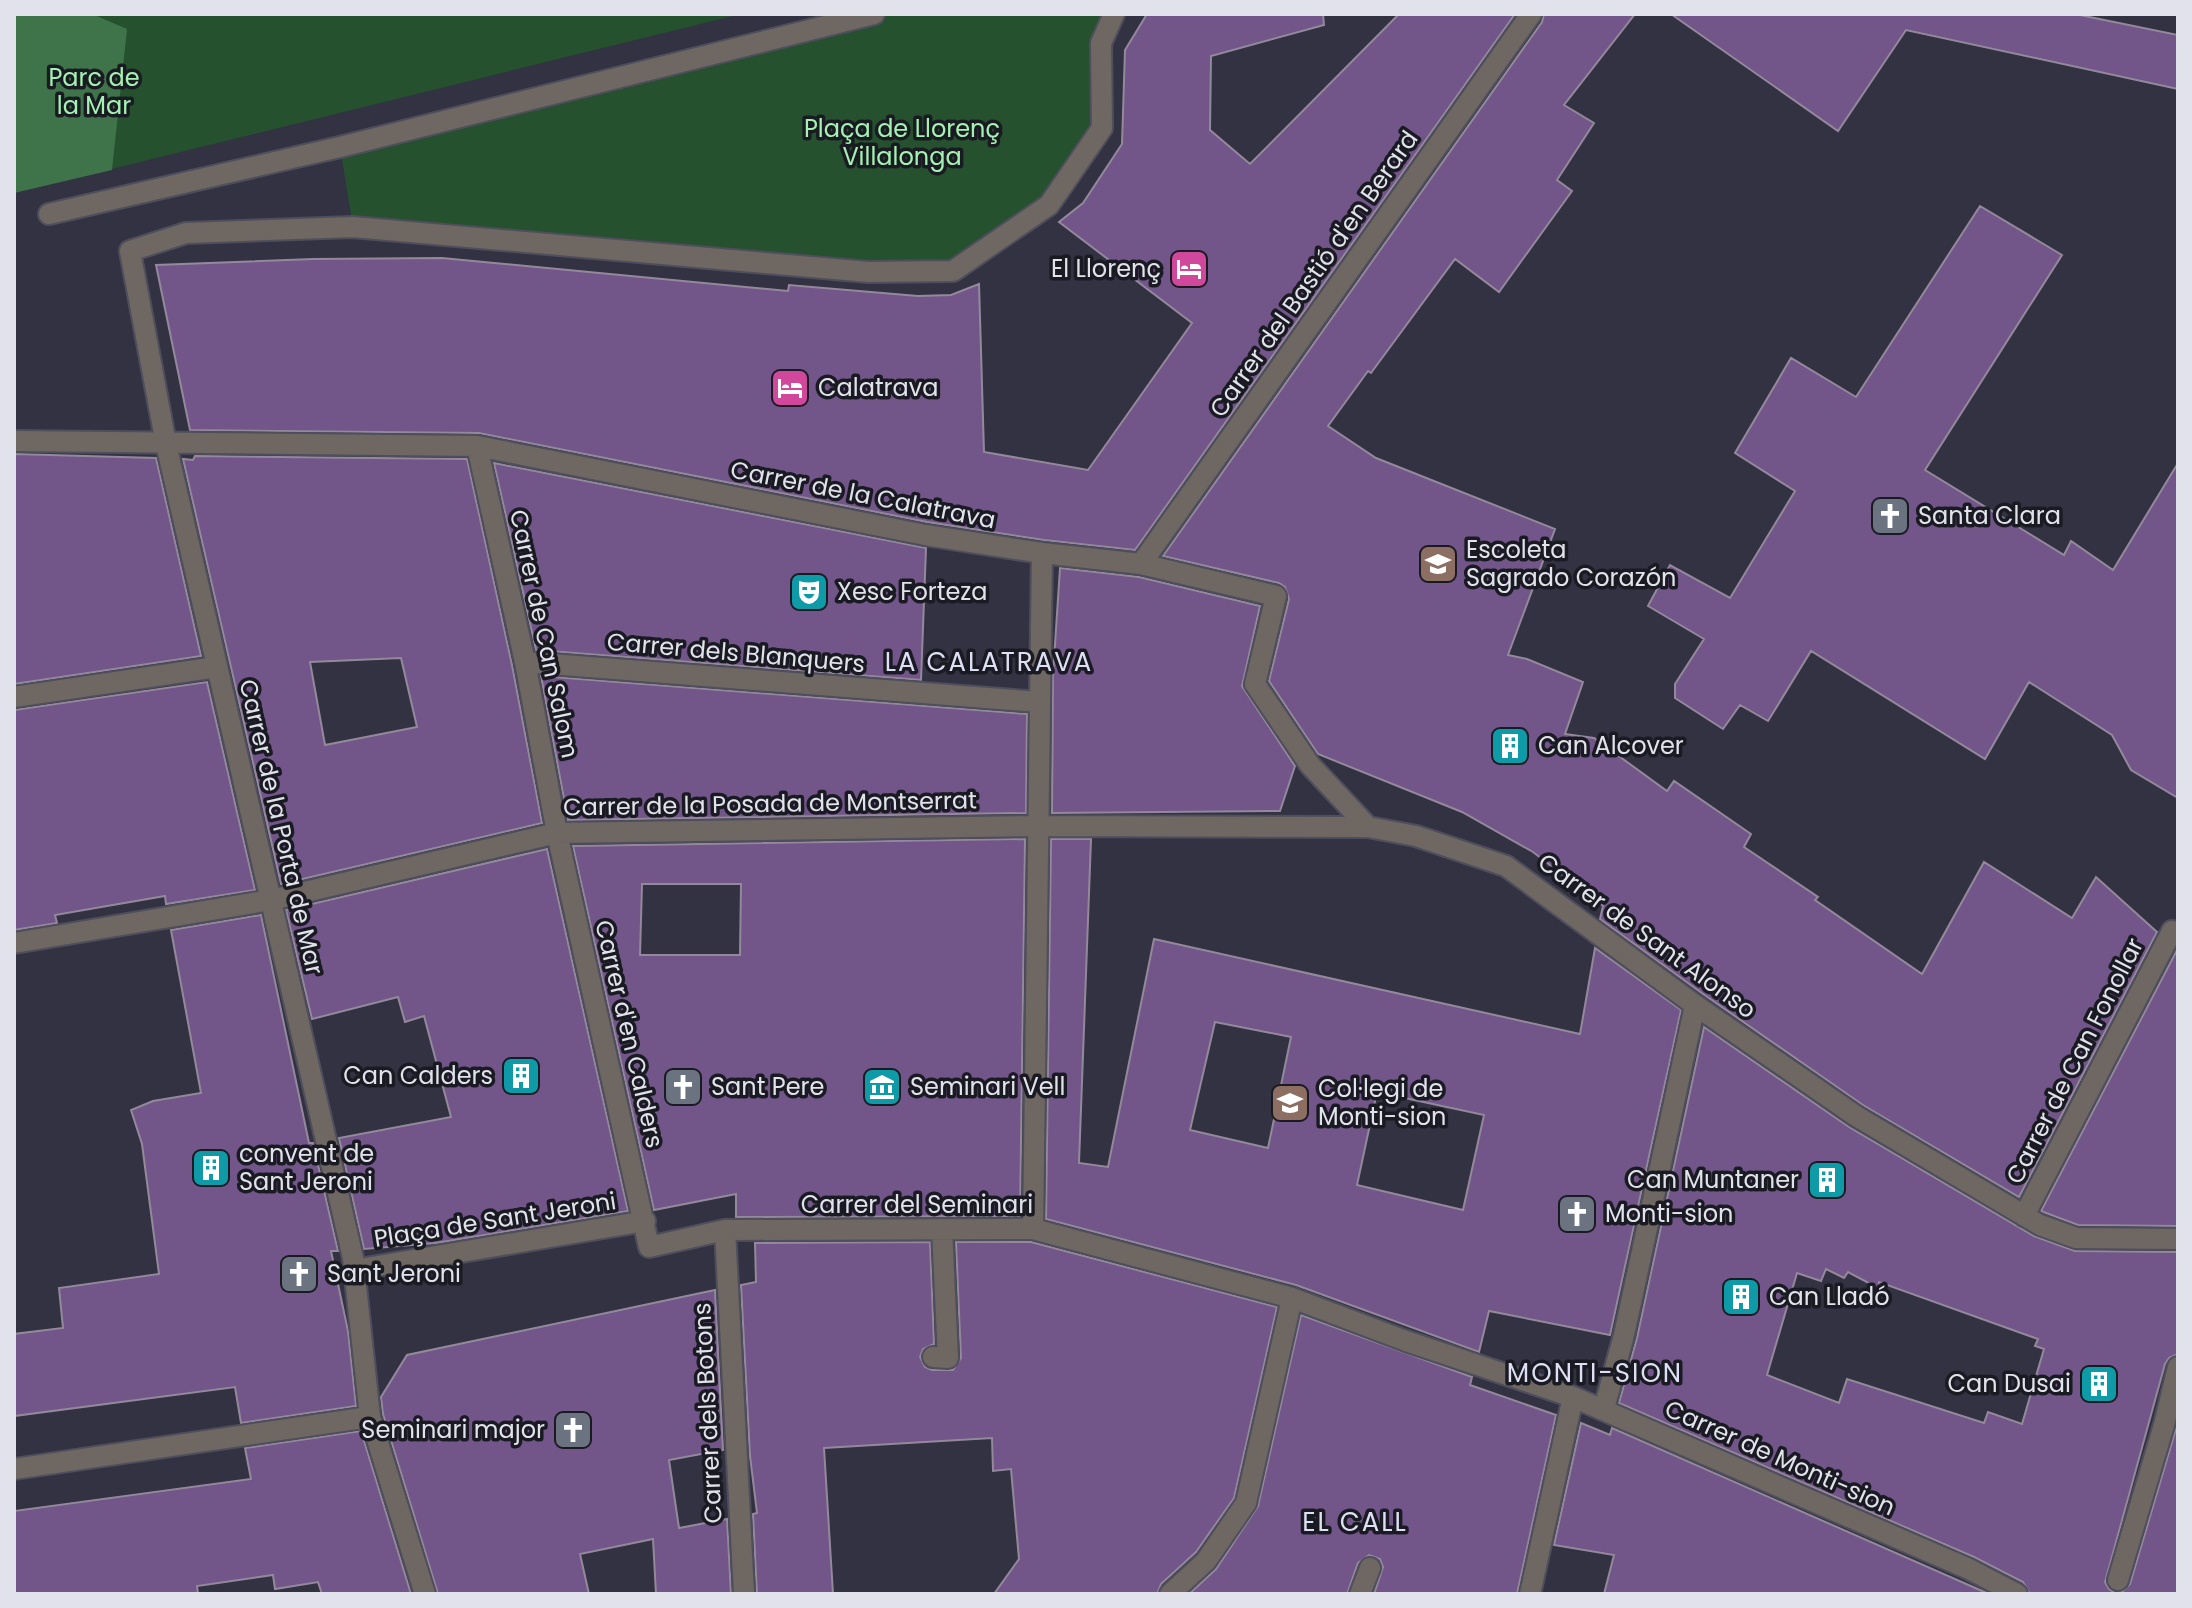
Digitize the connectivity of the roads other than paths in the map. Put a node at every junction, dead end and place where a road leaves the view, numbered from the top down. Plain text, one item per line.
1 (874, 14) edge
2 (1114, 14) edge
3 (1531, 14) edge
4 (49, 214) dead end
5 (14, 441) edge
6 (166, 444) junction
7 (477, 446) junction
8 (1042, 553) junction
9 (1141, 564) junction
10 (525, 662) junction
11 (217, 667) junction
12 (14, 697) edge
13 (1039, 702) junction
14 (1037, 826) junction
15 (1368, 827) junction
16 (557, 833) junction
17 (271, 900) junction
18 (2175, 937) edge
19 (14, 943) edge
20 (1695, 1005) junction
21 (2024, 1216) junction
22 (645, 1221) junction
23 (942, 1229) junction
24 (1033, 1229) junction
25 (725, 1230) junction
26 (2178, 1239) edge
27 (354, 1270) junction
28 (1292, 1298) junction
29 (933, 1357) dead end
30 (2178, 1367) edge
31 (1573, 1397) junction
32 (1604, 1409) junction
33 (370, 1417) junction
34 (14, 1469) edge
35 (1370, 1568) dead end
36 (2118, 1580) dead end
37 (425, 1594) edge
38 (744, 1594) edge
39 (1170, 1594) edge
40 (1360, 1594) edge
41 (1530, 1594) edge
42 (2017, 1594) edge

1 - 4 street
2 - 6 street, Carrer de la Porta de Mar
3 - 9 street, Carrer del Bastió d'en Berard
5 - 6 street, Carrer de la Calatrava
6 - 7 street, Carrer de la Calatrava
6 - 11 street, Carrer de la Porta de Mar
7 - 8 street, Carrer de la Calatrava
7 - 10 street, Carrer de Can Salom
8 - 9 street, Carrer de la Calatrava
8 - 13 street
9 - 15 street, Carrer de la Calatrava
10 - 13 street, Carrer dels Blanquers
10 - 16 street, Carrer de Can Salom
11 - 12 street
11 - 17 street, Carrer de la Porta de Mar
13 - 14 street
14 - 15 street, Carrer de Sant Alonso
14 - 16 street, Carrer de la Posada de Montserrat
14 - 24 street
15 - 20 street, Carrer de Sant Alonso
16 - 17 street, Carrer de la Posada de Montserrat
16 - 22 street, Carrer d'en Calders
17 - 19 street, Carrer de la Posada de Montserrat
17 - 27 street, Carrer de la Porta de Mar
18 - 21 street, Carrer de Can Fonollar
20 - 21 street, Carrer de Sant Alonso
20 - 32 street
21 - 26 street, Carrer de Sant Alonso
22 - 25 street, Carrer d'en Calders
22 - 27 street, Plaça de Sant Jeroni
23 - 24 street, Carrer del Seminari
23 - 25 street, Carrer del Seminari
23 - 29 street
24 - 28 street, Carrer del Seminari
25 - 38 street, Carrer dels Botons
27 - 33 street, Carrer de la Porta de Mar
28 - 31 street, Carrer de Monti-sion
28 - 39 street
30 - 36 street
31 - 32 street, Carrer de Monti-sion
31 - 41 street
32 - 42 street, Carrer de Monti-sion
33 - 34 street
33 - 37 street, Carrer de la Porta de Mar
35 - 40 street

